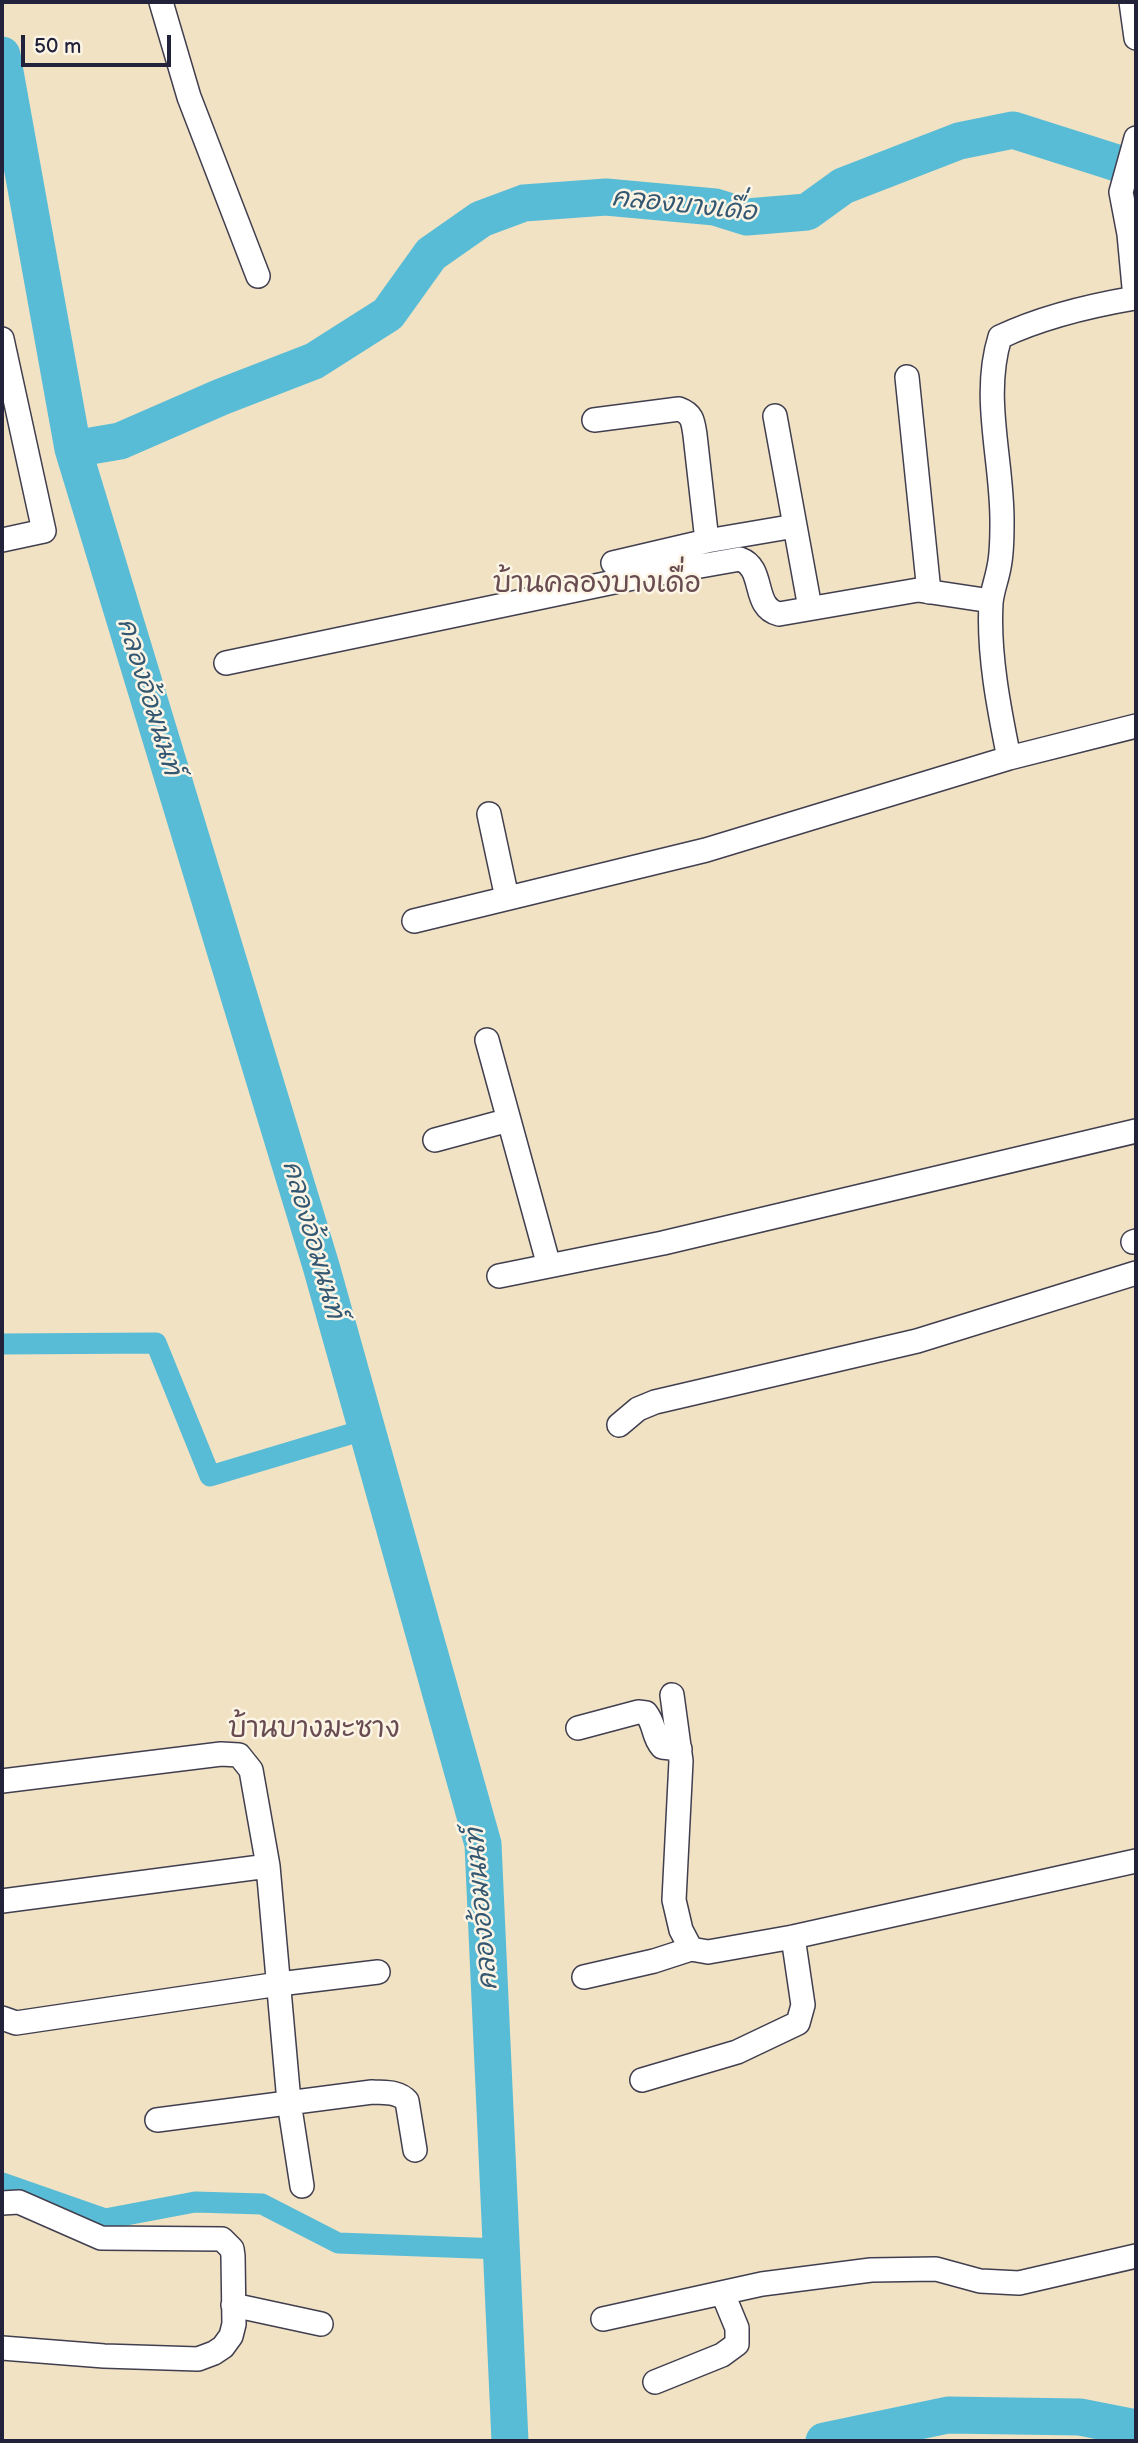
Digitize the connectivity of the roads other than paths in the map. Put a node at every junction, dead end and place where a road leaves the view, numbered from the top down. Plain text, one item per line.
1 (161, 2) edge
2 (1132, 2) edge
3 (1136, 38) edge
4 (1135, 143) edge
5 (258, 276) dead end
6 (1135, 298) edge
7 (2, 340) edge
8 (907, 377) dead end
9 (9, 405) edge
10 (775, 416) dead end
11 (594, 420) dead end
12 (795, 526) junction
13 (2, 540) edge
14 (707, 541) junction
15 (612, 563) dead end
16 (929, 592) junction
17 (991, 601) junction
18 (810, 608) junction
19 (226, 663) dead end
20 (1136, 726) edge
21 (1009, 758) junction
22 (489, 814) dead end
23 (507, 898) junction
24 (414, 921) dead end
25 (487, 1040) dead end
26 (509, 1120) junction
27 (1136, 1131) edge
28 (435, 1140) dead end
29 (550, 1266) junction
30 (1136, 1273) edge
31 (499, 1276) dead end
32 (619, 1425) dead end
33 (672, 1695) dead end
34 (578, 1728) dead end
35 (680, 1749) junction
36 (2, 1782) edge
37 (1136, 1861) edge
38 (268, 1866) junction
39 (2, 1901) edge
40 (793, 1937) junction
41 (691, 1949) junction
42 (378, 1972) dead end
43 (583, 1976) dead end
44 (279, 1984) junction
45 (2, 2018) edge
46 (642, 2080) dead end
47 (289, 2102) junction
48 (157, 2120) dead end
49 (415, 2150) dead end
50 (302, 2186) dead end
51 (2, 2203) edge
52 (1136, 2256) edge
53 (723, 2294) junction
54 (233, 2305) junction
55 (603, 2319) dead end
56 (321, 2324) dead end
57 (2, 2348) edge
58 (655, 2382) dead end

1 - 5 street
2 - 3 street
4 - 6 street
6 - 17 street
7 - 9 street
8 - 16 street
9 - 13 street
10 - 12 street
11 - 14 street
12 - 14 street
12 - 18 street
14 - 15 street
16 - 17 street
16 - 18 street
17 - 21 street
18 - 19 street
20 - 21 street
21 - 23 street
22 - 23 street
23 - 24 street
25 - 26 street
26 - 28 street
26 - 29 street
27 - 29 street
29 - 31 street
30 - 32 street
33 - 35 street
34 - 35 street
35 - 41 street
36 - 38 street
37 - 40 street
38 - 39 street
38 - 44 street
40 - 41 street
40 - 46 street
41 - 43 street
42 - 44 street
44 - 45 street
44 - 47 street
47 - 48 street
47 - 49 street
47 - 50 street
51 - 54 street
52 - 53 street
53 - 55 street
53 - 58 street
54 - 56 street
54 - 57 street

